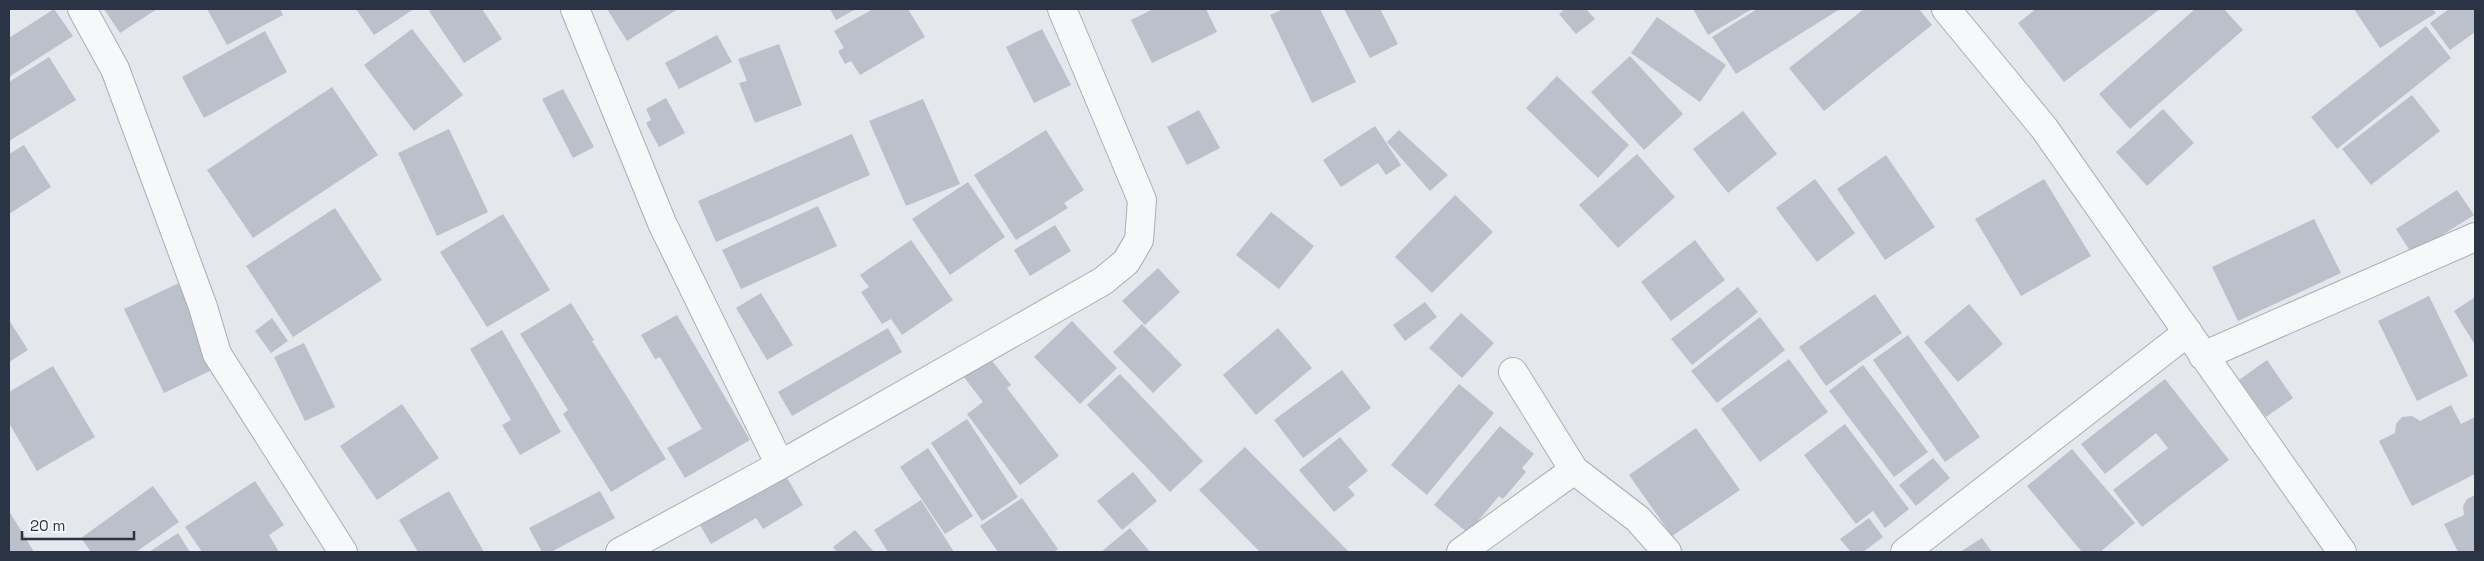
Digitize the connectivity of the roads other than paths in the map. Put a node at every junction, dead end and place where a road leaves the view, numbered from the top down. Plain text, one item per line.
1 (82, 9) edge
2 (575, 9) edge
3 (1062, 9) edge
4 (1946, 9) edge
5 (2475, 237) edge
6 (2188, 332) junction
7 (2203, 356) junction
8 (1513, 372) dead end
9 (780, 465) junction
10 (1574, 470) junction
11 (343, 552) edge
12 (620, 552) edge
13 (1461, 552) edge
14 (1667, 552) edge
15 (1904, 552) edge
16 (2342, 552) edge

1 - 11 street
2 - 9 street
3 - 9 street
4 - 6 street
5 - 7 street
6 - 7 street
6 - 15 street
7 - 16 street
8 - 10 street
9 - 12 street
10 - 13 street
10 - 14 street

